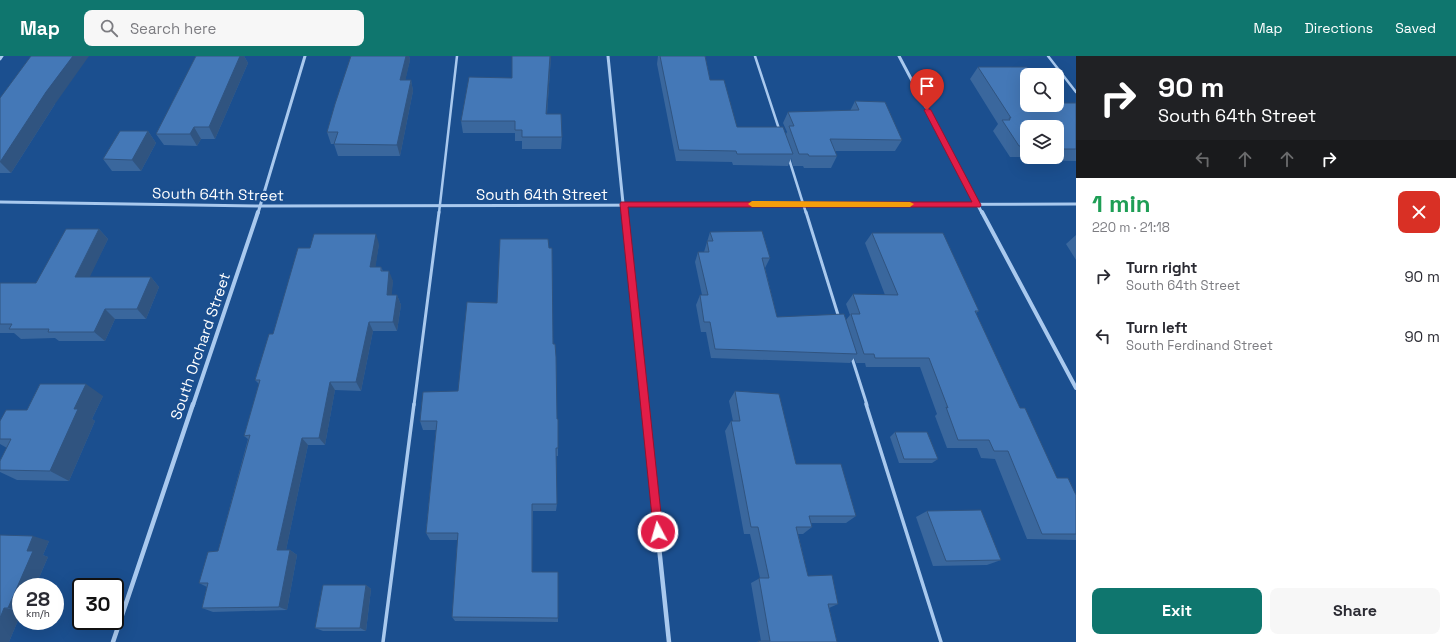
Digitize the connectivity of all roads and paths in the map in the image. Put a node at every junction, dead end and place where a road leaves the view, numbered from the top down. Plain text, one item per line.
1 (2, 56) edge
2 (305, 56) edge
3 (457, 56) edge
4 (608, 56) edge
5 (755, 56) edge
6 (899, 56) edge
7 (1048, 56) edge
8 (0, 59) edge
9 (1076, 92) edge
10 (779, 130) edge
11 (786, 152) edge
12 (0, 202) edge
13 (624, 204) junction
14 (803, 204) junction
15 (1076, 204) edge
16 (440, 205) junction
17 (977, 205) junction
18 (260, 206) junction
19 (841, 325) edge
20 (851, 355) edge
21 (1076, 388) edge
22 (113, 642) edge
23 (383, 642) edge
24 (669, 642) edge
25 (941, 642) edge

1 - 8 street
2 - 18 street, South Orchard Street
3 - 16 lane
4 - 13 street
5 - 10 lane
6 - 17 street
7 - 9 lane
11 - 14 lane
12 - 18 street, South 64th Street
13 - 14 street, South 64th Street
13 - 16 street, South 64th Street
13 - 24 street
14 - 17 street, South 64th Street
14 - 19 lane
15 - 17 street, South 64th Street
16 - 18 street, South 64th Street
16 - 23 lane
17 - 21 street
18 - 22 street, South Orchard Street
20 - 25 lane

